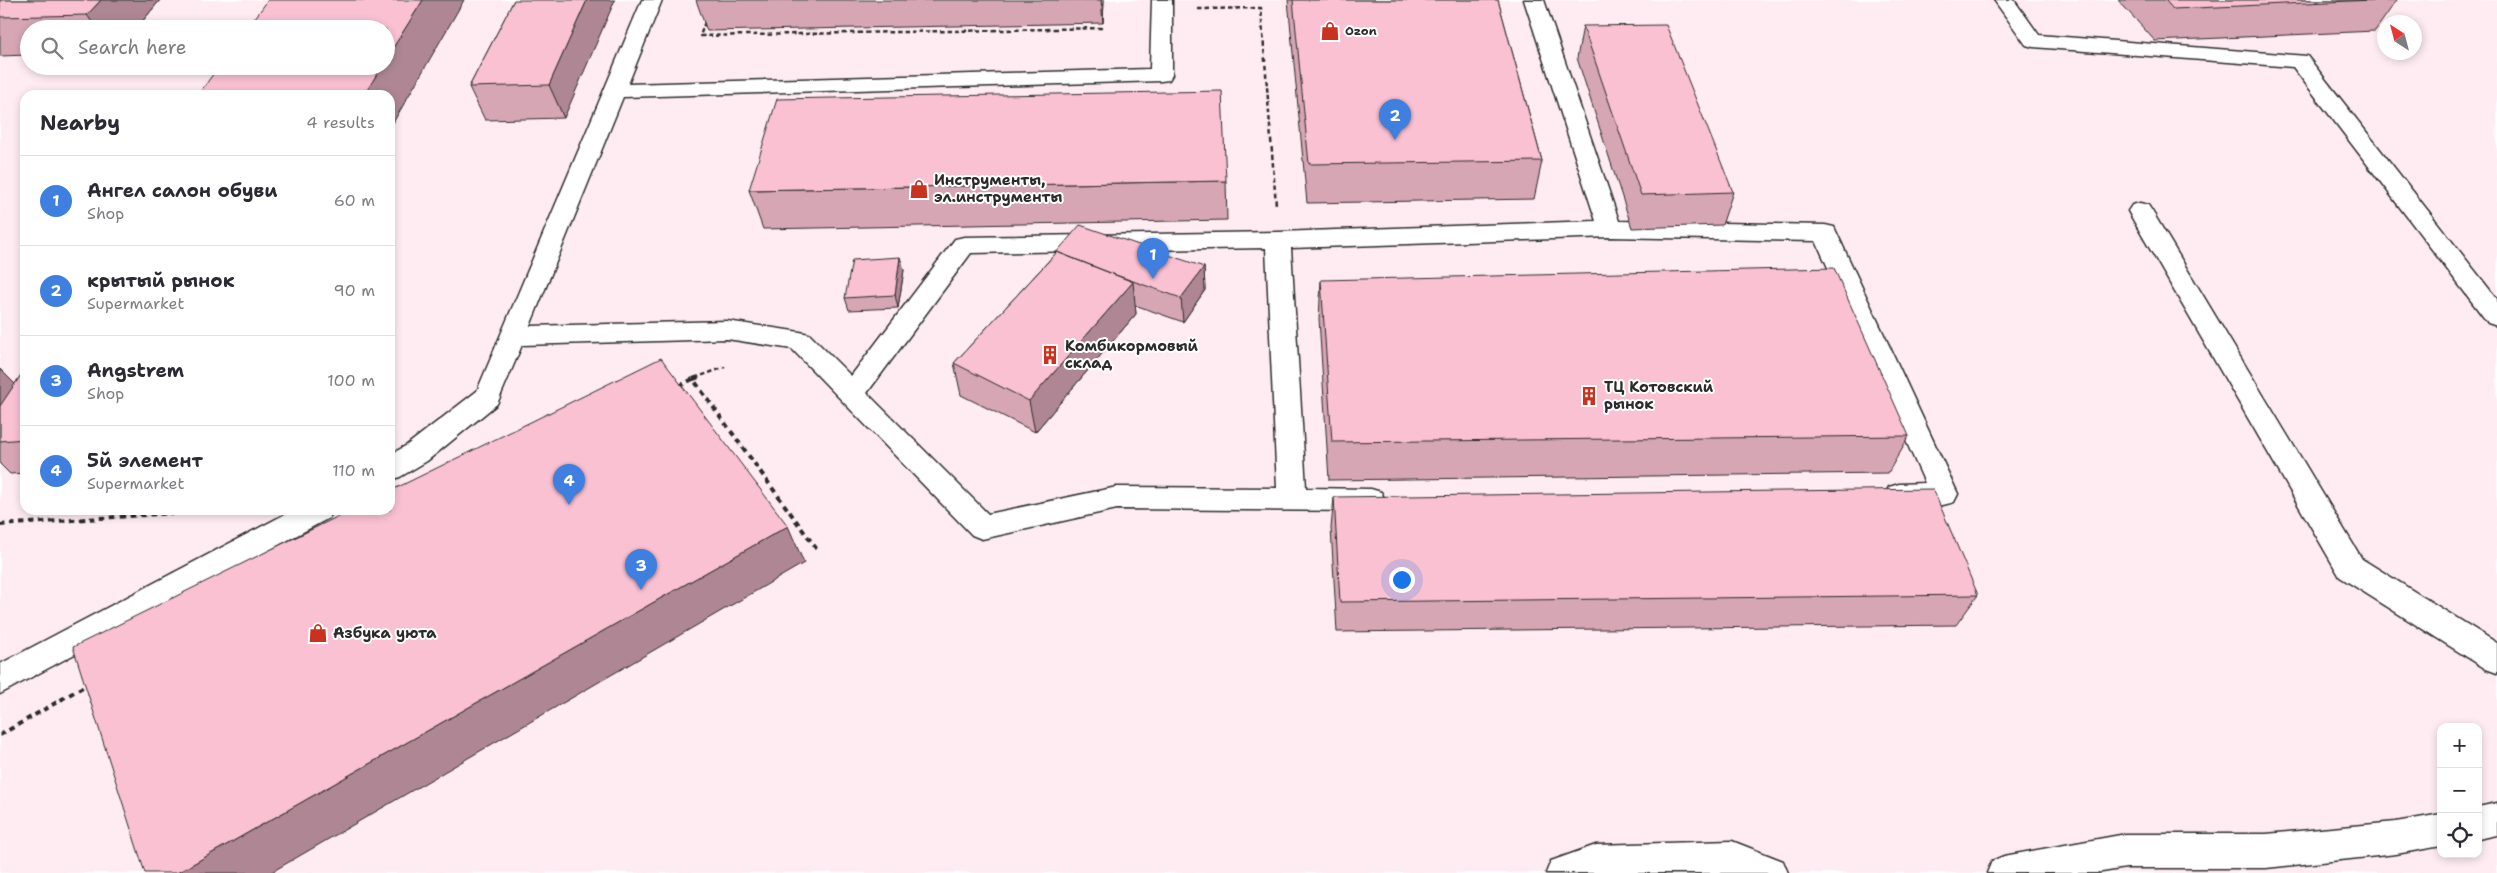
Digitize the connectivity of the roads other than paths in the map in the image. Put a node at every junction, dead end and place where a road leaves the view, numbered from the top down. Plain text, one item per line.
1 (652, 0) edge
2 (1534, 0) edge
3 (2004, 0) edge
4 (1162, 5) edge
5 (615, 91) junction
6 (2140, 211) dead end
7 (1610, 229) junction
8 (1278, 240) junction
9 (2497, 317) edge
10 (512, 336) junction
11 (852, 394) junction
12 (395, 466) edge
13 (1876, 495) edge
14 (1292, 499) junction
15 (1394, 500) edge
16 (311, 515) edge
17 (2497, 659) edge
18 (0, 680) edge
19 (2497, 819) edge
20 (2482, 822) edge
21 (2437, 831) edge
22 (1564, 873) edge
23 (1771, 873) edge
24 (2004, 873) edge

1 - 5 lane
2 - 7 lane
3 - 9 lane
4 - 5 lane
5 - 10 lane
6 - 17 lane
7 - 8 lane
7 - 13 lane
8 - 11 lane
8 - 14 lane
10 - 11 lane
10 - 12 lane
11 - 14 lane
14 - 15 lane
16 - 18 lane
19 - 20 lane
21 - 24 lane
22 - 23 lane

